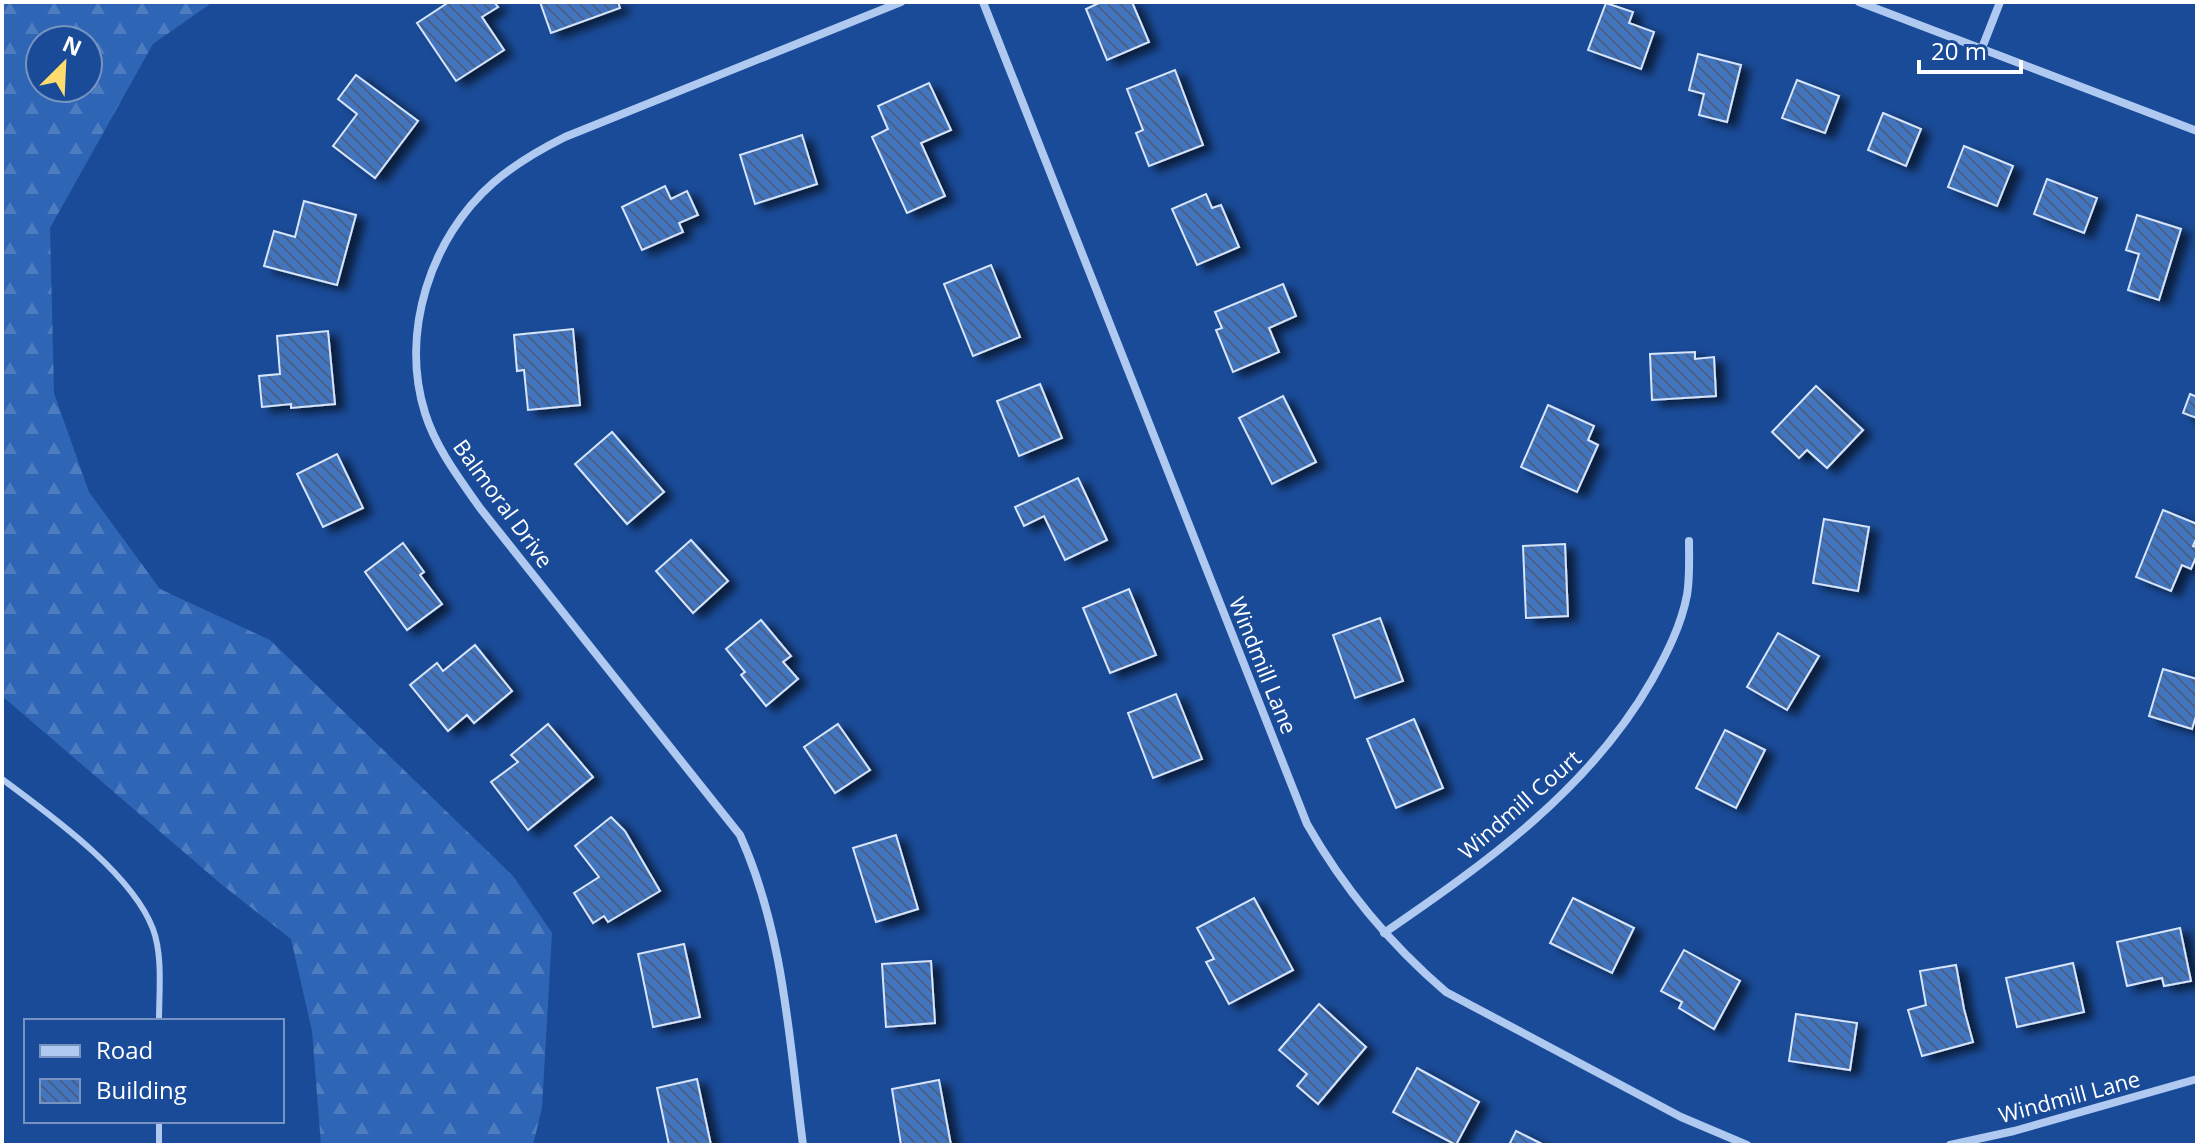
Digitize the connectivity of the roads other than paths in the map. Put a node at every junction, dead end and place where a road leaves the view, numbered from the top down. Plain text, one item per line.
1 (901, 2) edge
2 (983, 2) edge
3 (1859, 2) edge
4 (2000, 2) edge
5 (1982, 48) junction
6 (2197, 131) edge
7 (1689, 541) dead end
8 (2, 779) edge
9 (1384, 933) junction
10 (159, 1019) edge
11 (2197, 1079) edge
12 (159, 1123) edge
13 (159, 1145) edge
14 (803, 1145) edge
15 (1747, 1145) edge
16 (1950, 1145) edge

1 - 14 street, Balmoral Drive
2 - 9 street, Windmill Lane
3 - 5 street
4 - 5 street
5 - 6 street
7 - 9 street, Windmill Court
8 - 10 lane
9 - 15 street, Windmill Lane
11 - 16 street, Windmill Lane
12 - 13 lane

